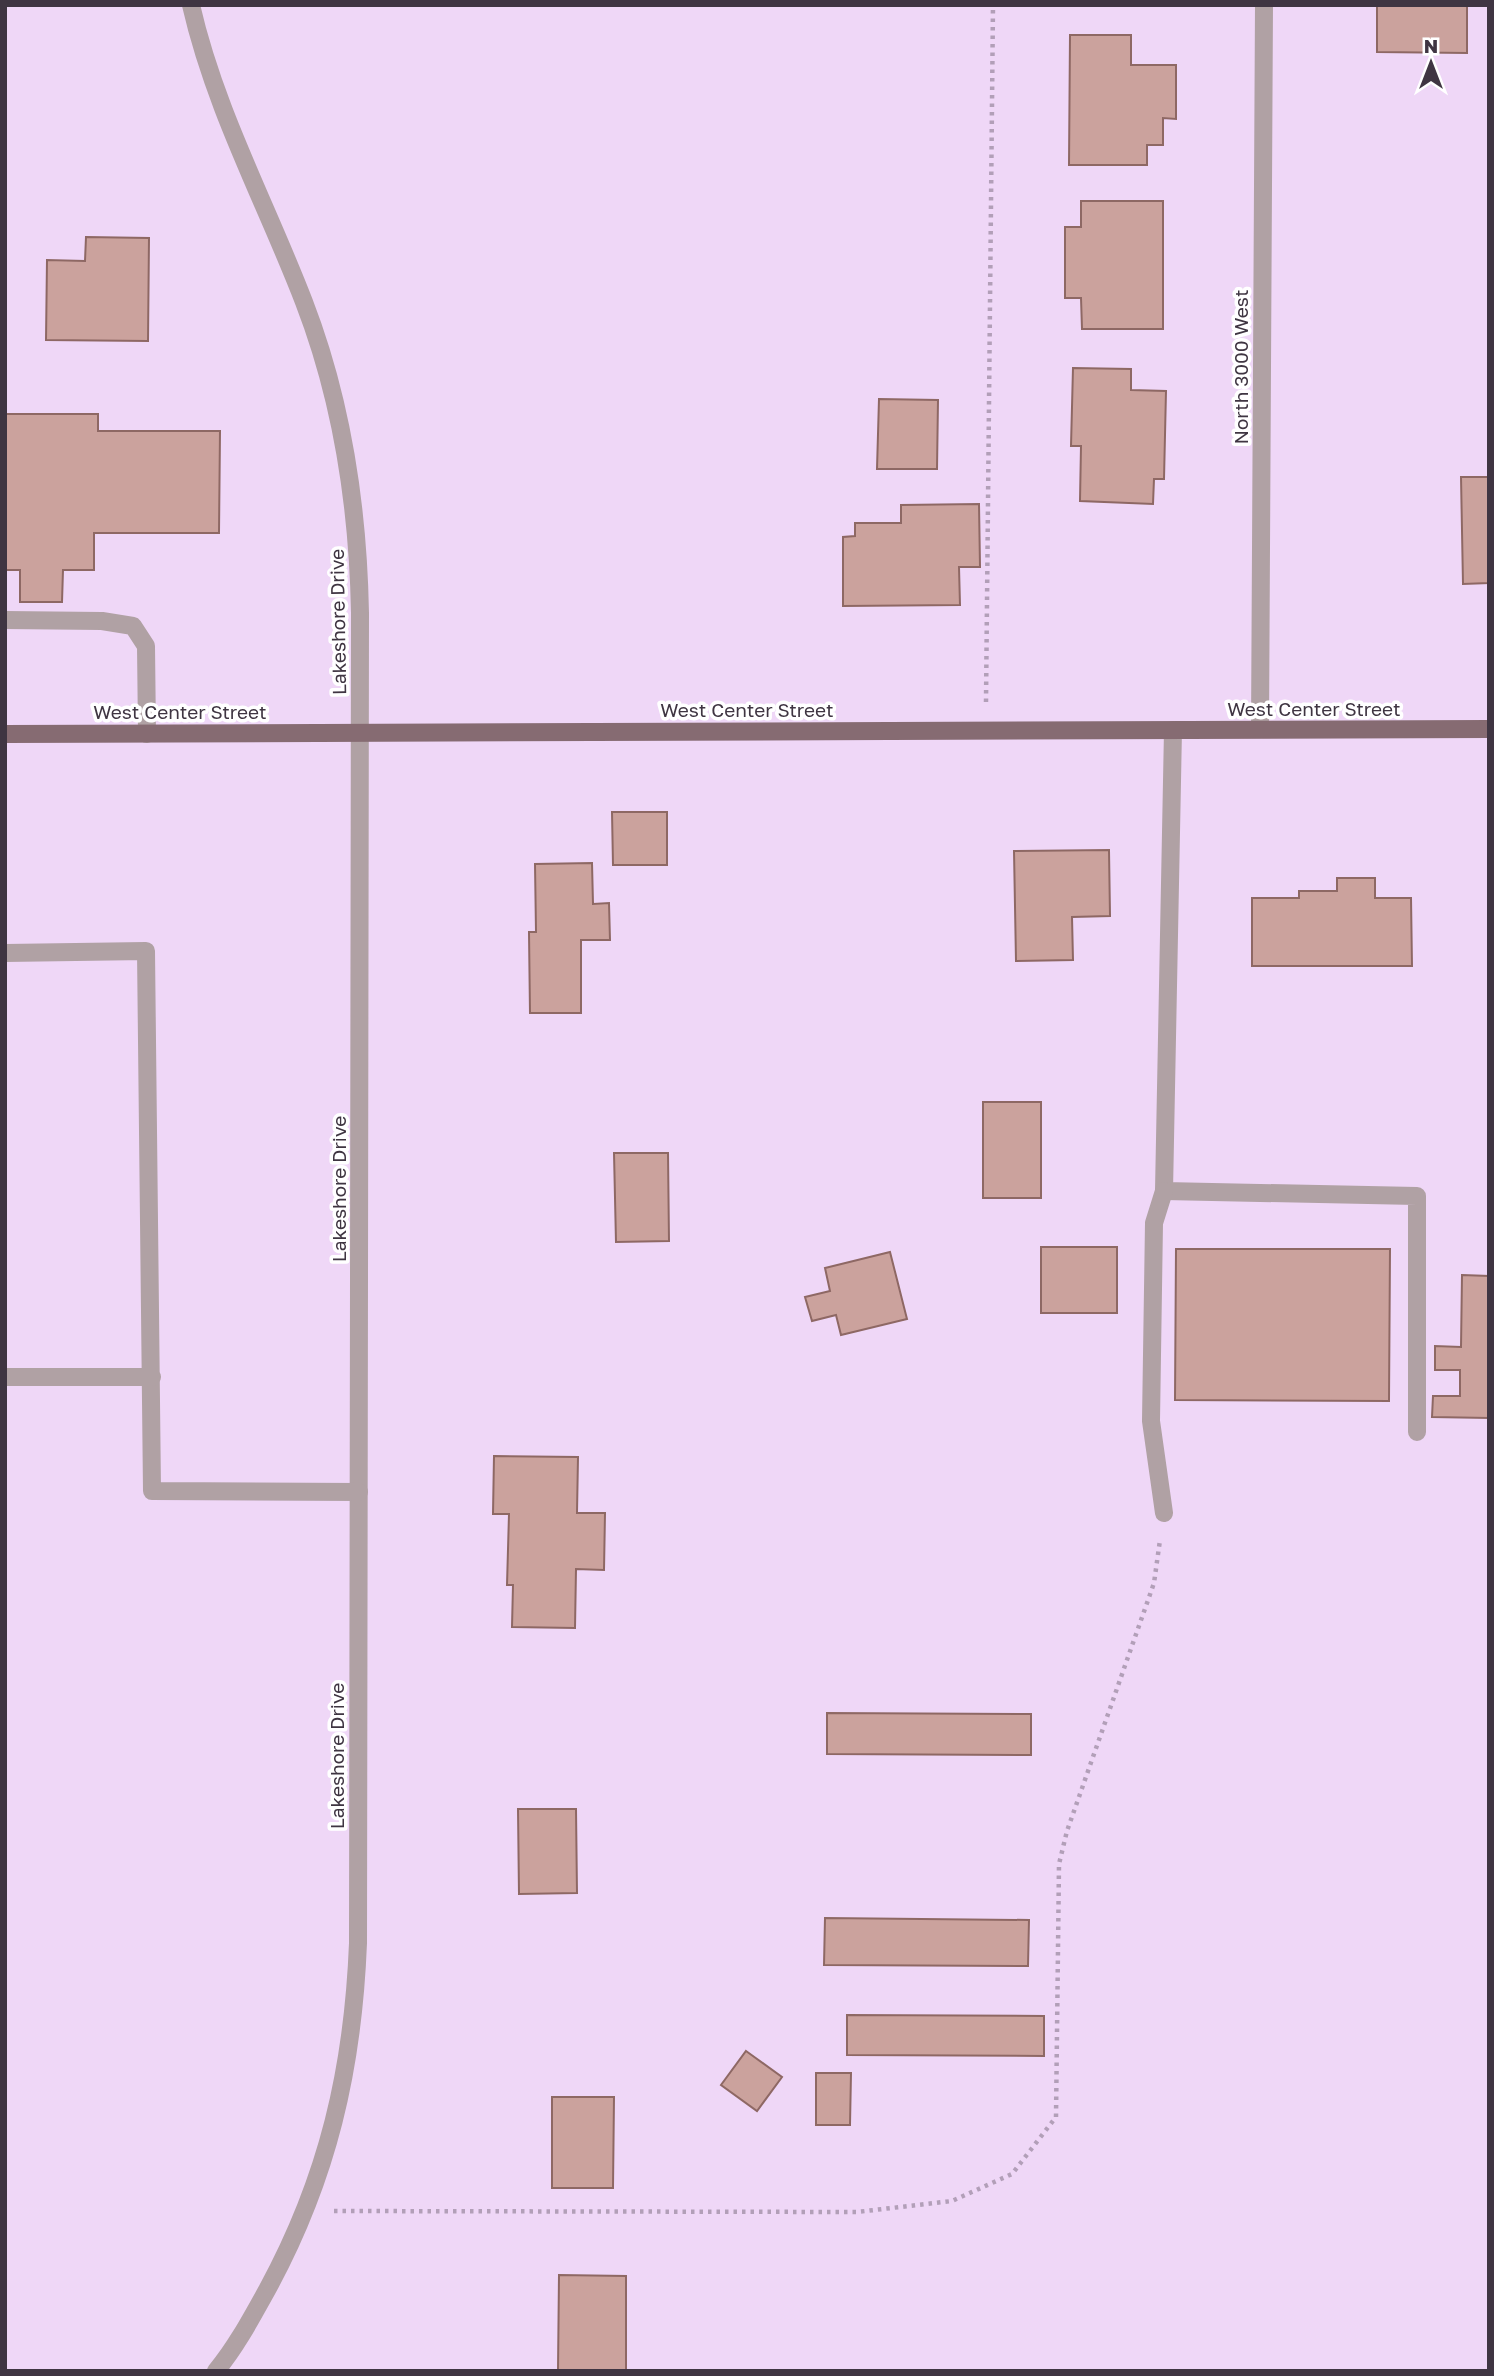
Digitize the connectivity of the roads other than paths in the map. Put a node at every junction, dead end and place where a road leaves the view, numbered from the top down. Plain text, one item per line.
1 (191, 5) edge
2 (1264, 5) edge
3 (5, 620) edge
4 (1260, 729) junction
5 (1489, 729) edge
6 (1173, 730) junction
7 (360, 732) junction
8 (5, 734) edge
9 (147, 734) junction
10 (5, 953) edge
11 (1164, 1191) junction
12 (5, 1377) edge
13 (152, 1377) junction
14 (1417, 1432) dead end
15 (359, 1492) junction
16 (1164, 1513) road end
17 (222, 2368) edge

1 - 7 street, Lakeshore Drive
2 - 4 street, North 3000 West
3 - 9 street
4 - 5 main road, West Center Street
4 - 6 main road, West Center Street
6 - 7 main road, West Center Street
6 - 11 street
7 - 9 main road, West Center Street
7 - 15 street, Lakeshore Drive
8 - 9 main road, West Center Street
10 - 13 street
11 - 14 street
11 - 16 street
12 - 13 street
13 - 15 street
15 - 17 street, Lakeshore Drive

